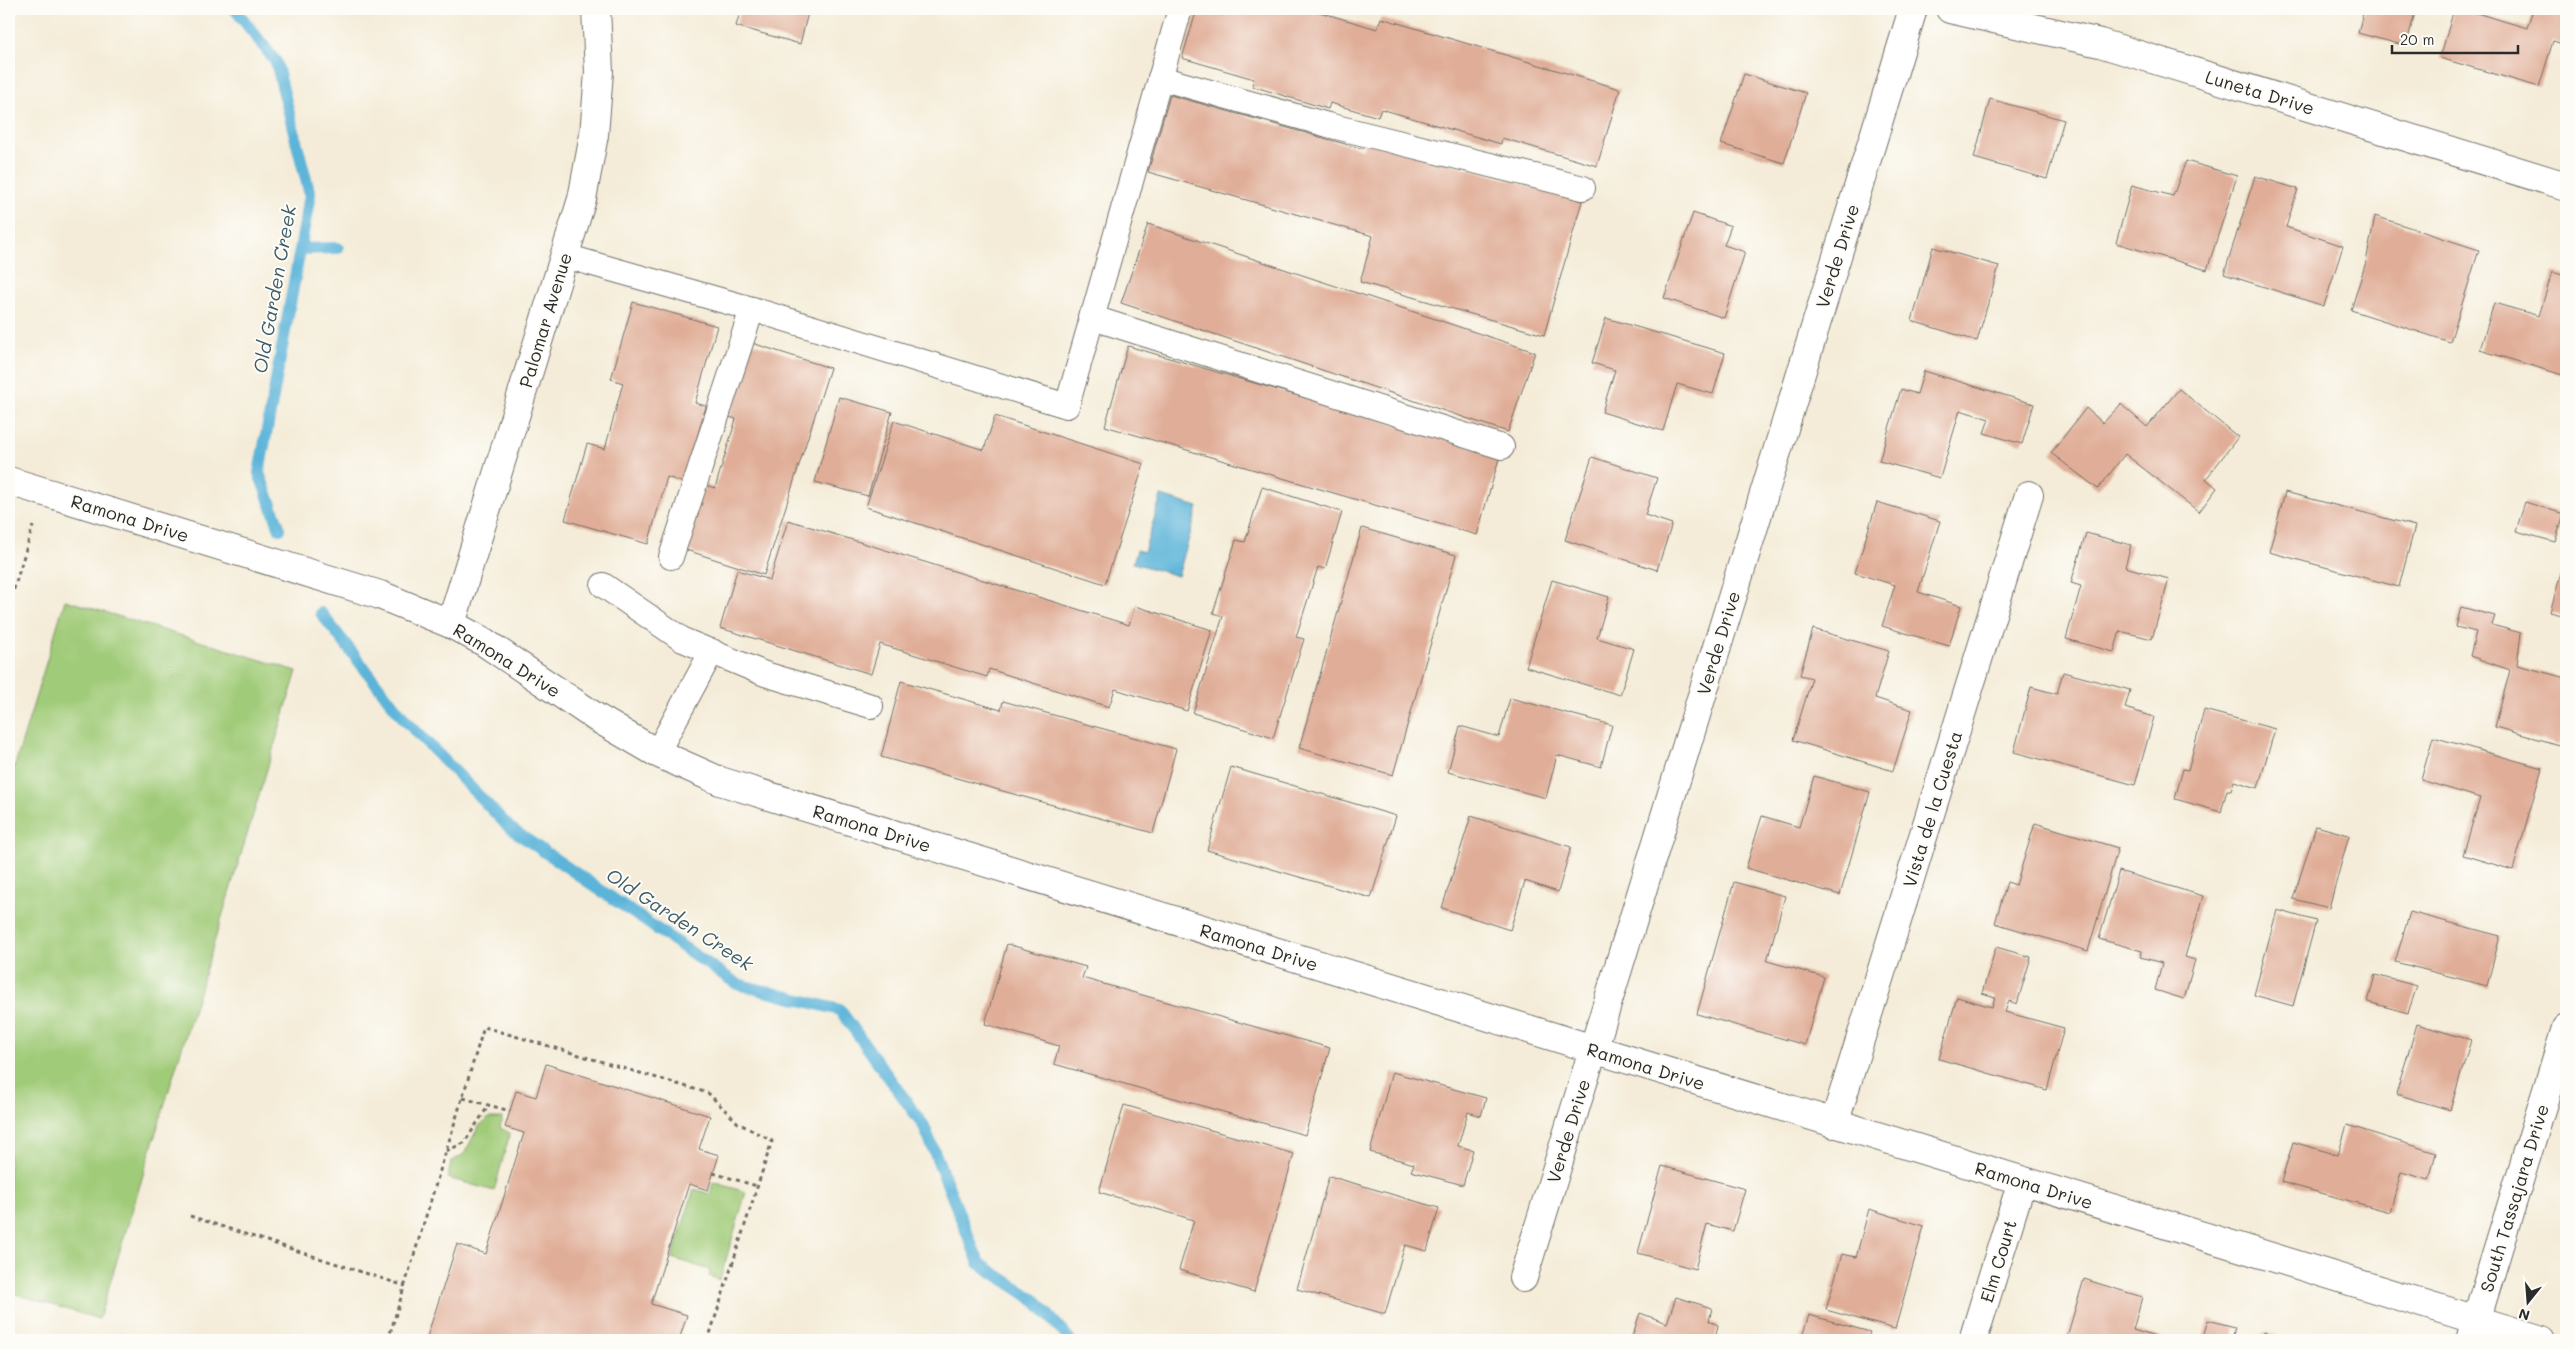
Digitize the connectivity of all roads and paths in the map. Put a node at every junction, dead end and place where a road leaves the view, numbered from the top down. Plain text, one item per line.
1 (596, 9) edge
2 (1180, 9) edge
3 (1913, 9) edge
4 (1950, 9) edge
5 (1160, 78) junction
6 (2566, 186) edge
7 (1583, 188) dead end
8 (565, 256) junction
9 (752, 309) junction
10 (1090, 317) junction
11 (1502, 447) dead end
12 (9, 481) edge
13 (44, 492) junction
14 (2029, 495) dead end
15 (671, 557) dead end
16 (603, 585) dead end
17 (9, 605) edge
18 (451, 624) junction
19 (712, 652) junction
20 (871, 706) dead end
21 (657, 753) junction
22 (2566, 1028) edge
23 (1593, 1050) junction
24 (463, 1098) junction
25 (489, 1105) junction
26 (510, 1111) dead end
27 (1834, 1124) junction
28 (446, 1151) junction
29 (713, 1173) dead end
30 (2022, 1181) junction
31 (757, 1186) junction
32 (190, 1216) dead end
33 (1523, 1278) dead end
34 (405, 1286) junction
35 (2473, 1330) edge
36 (388, 1340) edge
37 (708, 1340) edge
38 (1973, 1340) edge
39 (2542, 1340) edge

1 - 8 street, Palomar Avenue
2 - 5 lane
3 - 23 street, Verde Drive
4 - 6 street, Luneta Drive
5 - 7 lane
5 - 10 lane
8 - 9 lane
8 - 18 street, Palomar Avenue
9 - 10 lane
9 - 15 lane
10 - 11 lane
12 - 13 street, Ramona Drive
13 - 17 path
13 - 18 street, Ramona Drive
14 - 27 street, Vista de la Cuesta
16 - 19 lane
18 - 21 street, Ramona Drive
19 - 20 lane
19 - 21 lane
21 - 23 street, Ramona Drive
22 - 35 street, South Tassajara Drive
23 - 27 street, Ramona Drive
23 - 33 street, Verde Drive
24 - 25 path
24 - 28 path
24 - 31 path
25 - 26 path
25 - 28 path
27 - 30 street, Ramona Drive
28 - 34 path
29 - 31 path
30 - 35 street, Ramona Drive
30 - 38 street, Elm Court
31 - 37 path
32 - 34 path
34 - 36 path
35 - 39 street, Ramona Drive

